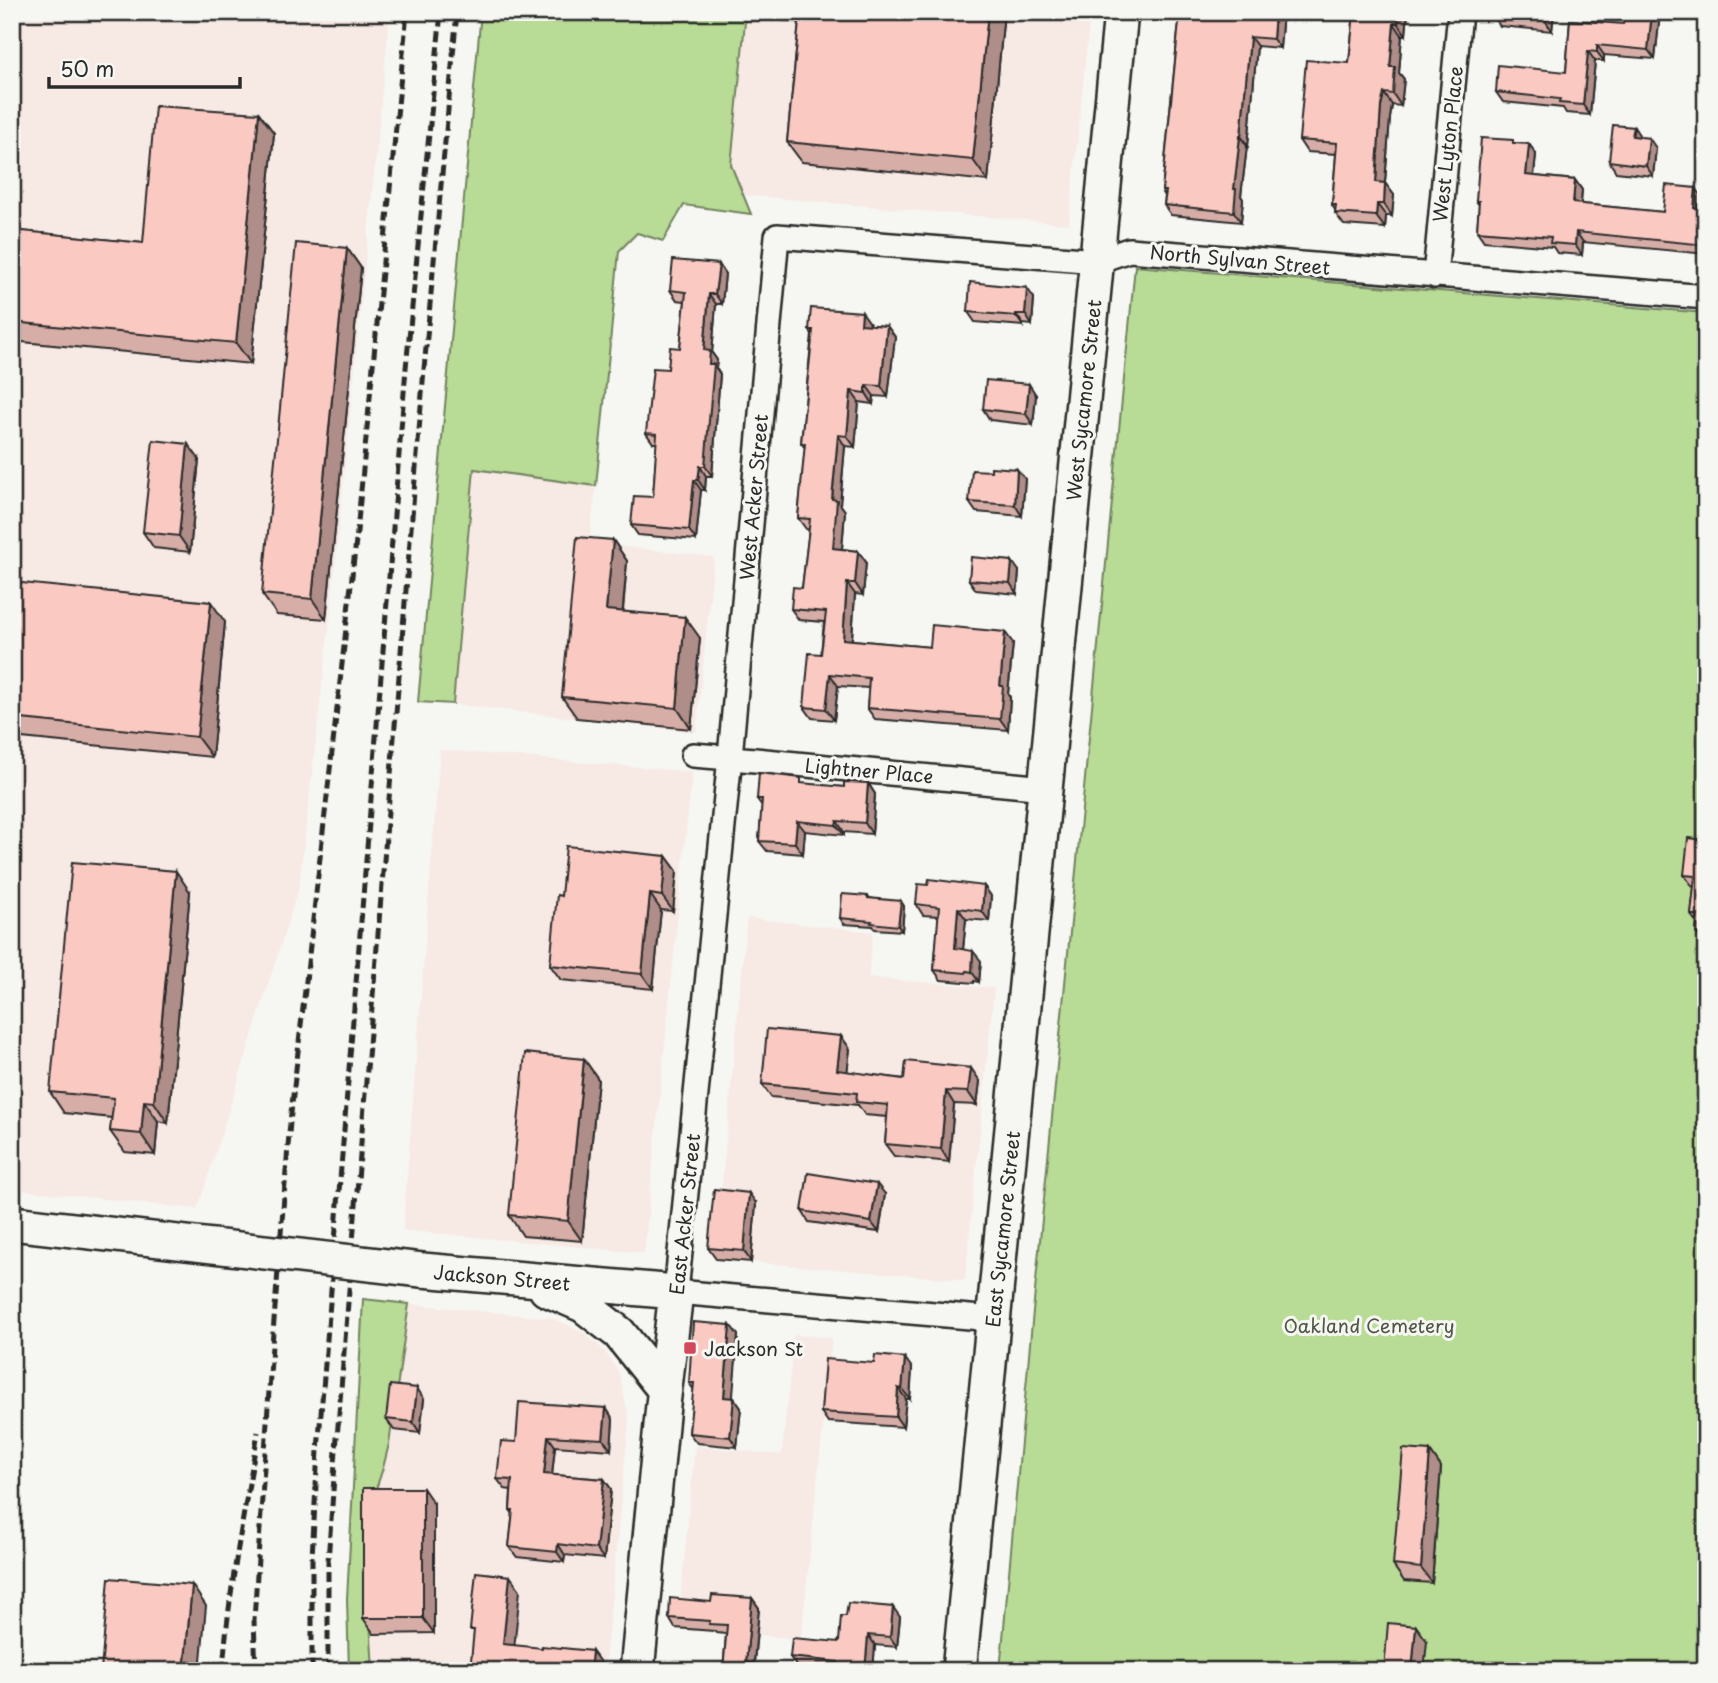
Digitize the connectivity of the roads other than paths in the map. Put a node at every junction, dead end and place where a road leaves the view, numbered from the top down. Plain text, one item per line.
1 (1121, 12) edge
2 (1460, 12) edge
3 (777, 236) joint
4 (1097, 261) junction
5 (1435, 276) junction
6 (1706, 297) edge
7 (693, 755) dead end
8 (730, 757) junction
9 (1045, 788) junction
10 (12, 1223) edge
11 (521, 1278) junction
12 (676, 1292) junction
13 (993, 1318) junction
14 (664, 1389) junction
15 (644, 1596) junction
16 (637, 1671) edge
17 (662, 1671) edge
18 (959, 1671) edge

1 - 4 street, West Sycamore Street
2 - 5 street, West Lyton Place
3 - 4 street, North Sylvan Street
3 - 8 street, West Acker Street
4 - 5 street, North Sylvan Street
4 - 9 street, West Sycamore Street
5 - 6 street, North Sylvan Street
7 - 8 street, Lightner Place
8 - 9 street, Lightner Place
8 - 12 street, East Acker Street
9 - 13 street, East Sycamore Street
10 - 11 street, Jackson Street, bridge
11 - 12 street, Jackson Street
11 - 14 street
12 - 13 street, Jackson Street
12 - 14 street, East Acker Street
13 - 18 street, East Sycamore Street
14 - 15 street, East Acker Street
15 - 16 street, East Acker Street
15 - 17 street

